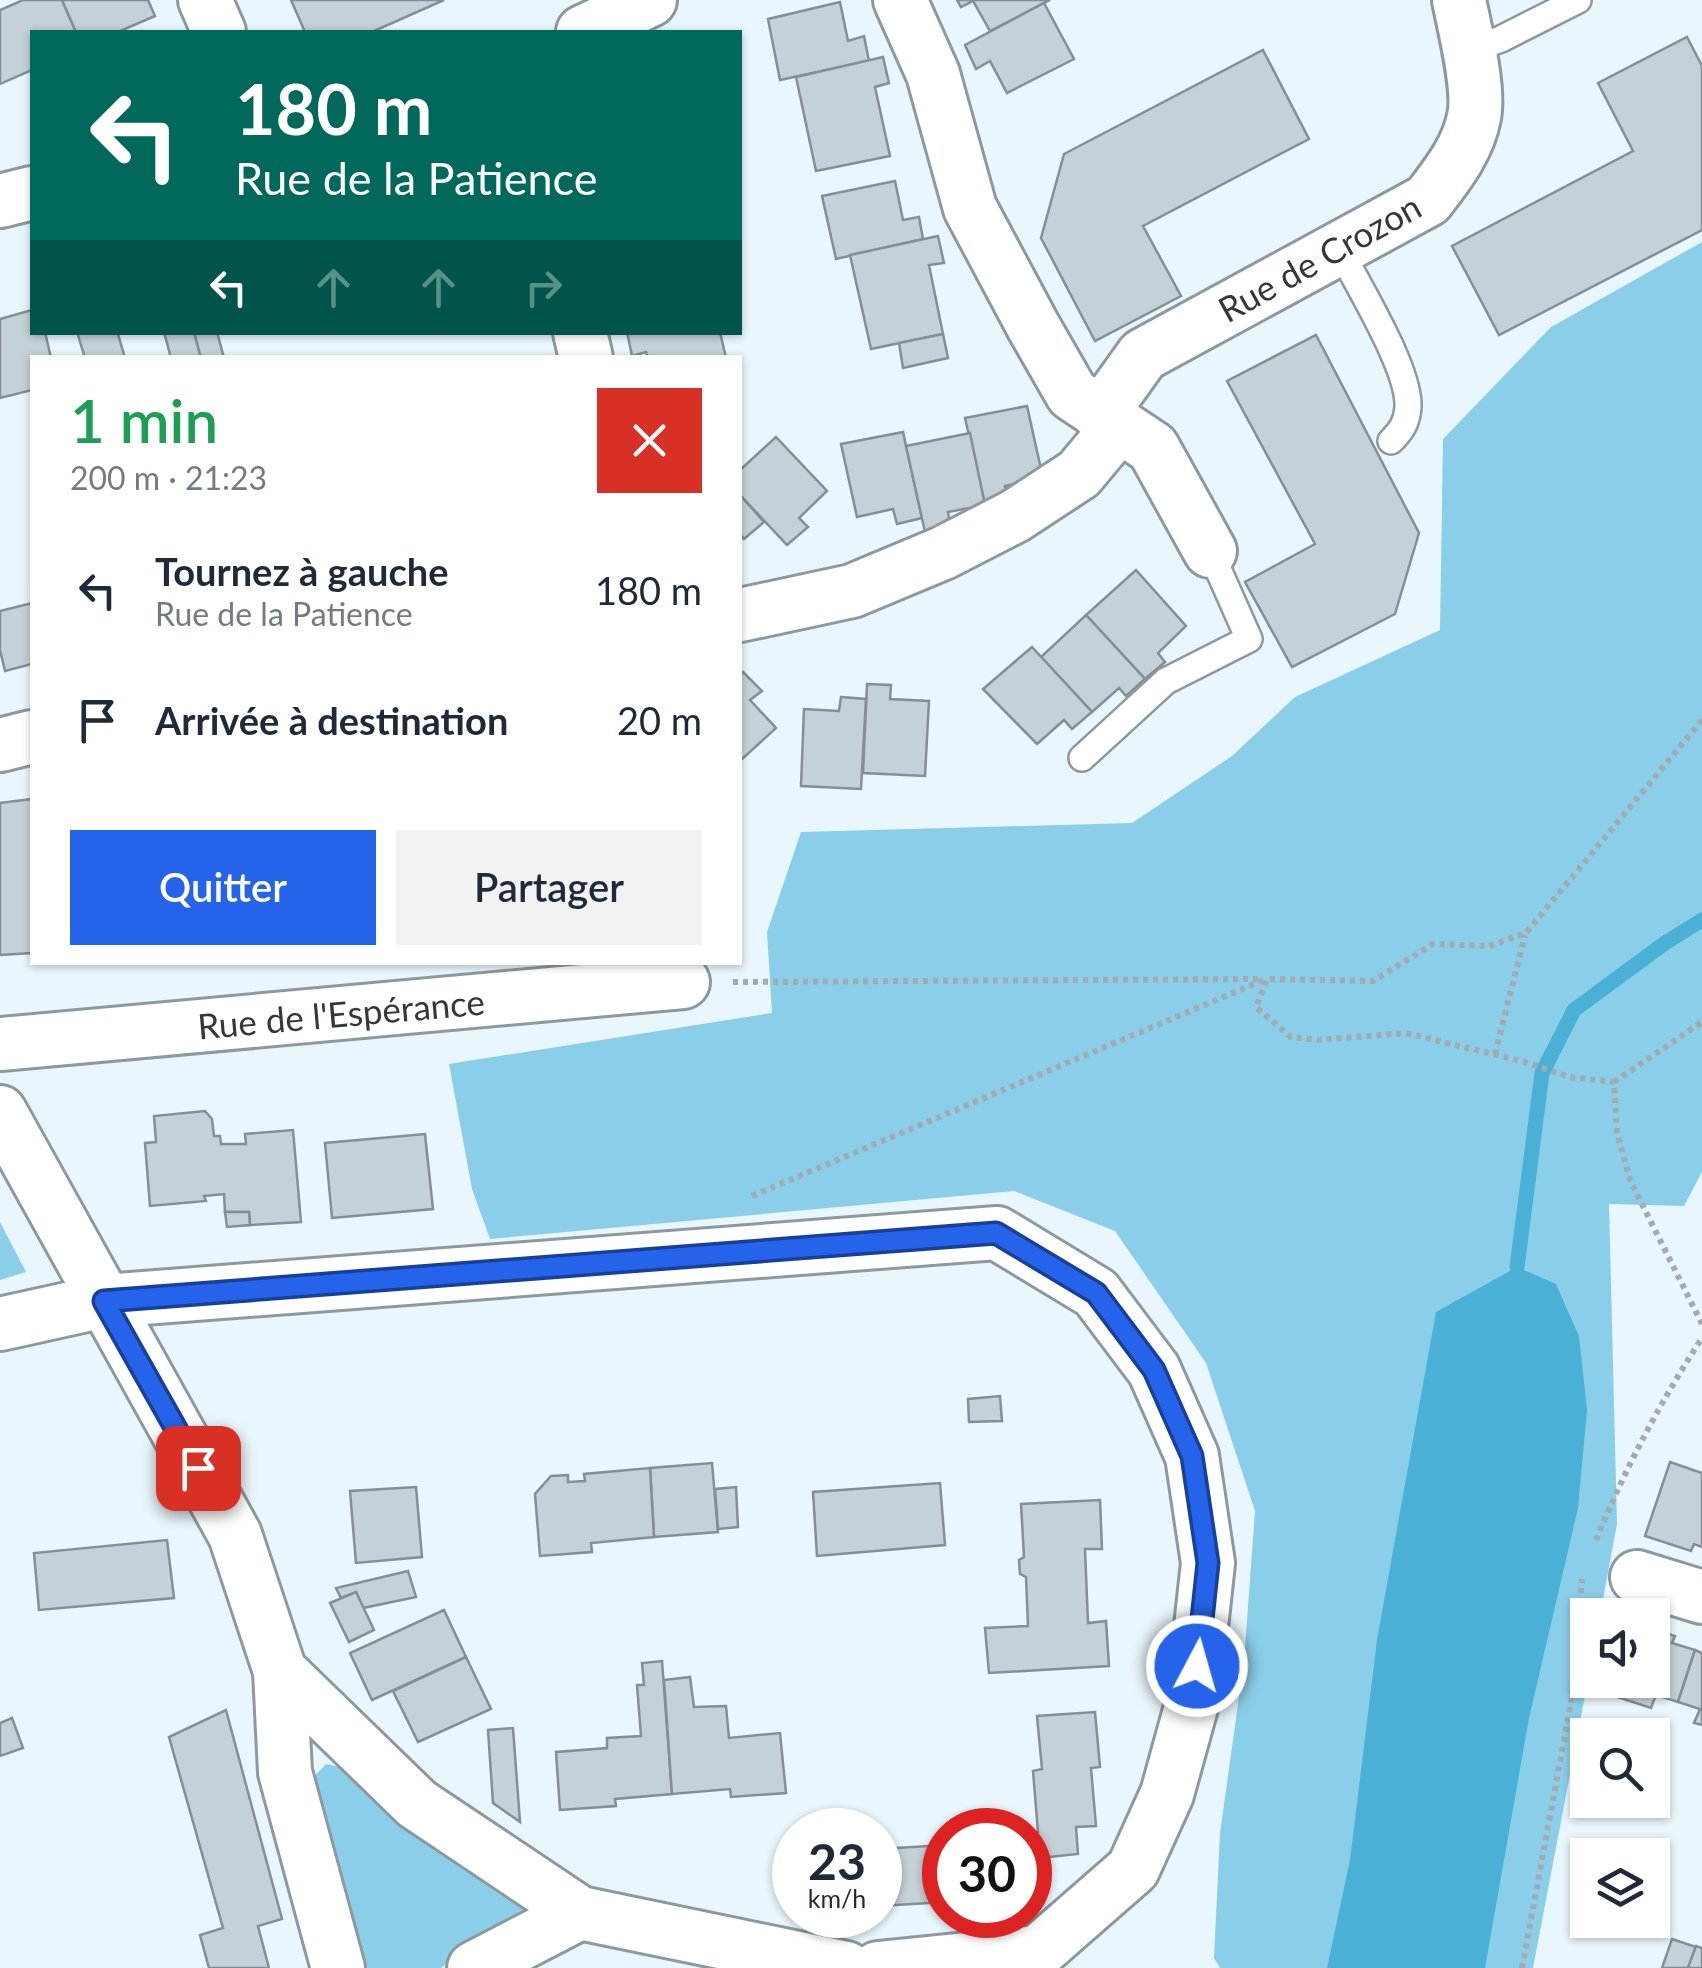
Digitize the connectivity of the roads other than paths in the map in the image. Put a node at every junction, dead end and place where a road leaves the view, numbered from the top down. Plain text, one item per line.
1 (205, 0) edge
2 (650, 0) edge
3 (900, 0) edge
4 (1459, 0) edge
5 (1578, 0) edge
6 (218, 30) edge
7 (588, 30) edge
8 (1469, 51) junction
9 (30, 194) edge
10 (0, 201) edge
11 (1339, 248) junction
12 (1109, 421) junction
13 (1391, 441) dead end
14 (1210, 552) joint
15 (742, 614) edge
16 (30, 737) edge
17 (0, 745) edge
18 (1082, 758) dead end
19 (683, 982) road end
20 (0, 1044) edge
21 (0, 1112) edge
22 (104, 1301) junction
23 (0, 1324) edge
24 (1636, 1576) dead end
25 (1702, 1597) edge
26 (280, 1671) junction
27 (580, 1913) junction
28 (338, 1968) edge
29 (474, 1968) edge
30 (846, 1968) edge
31 (878, 1968) edge

1 - 6 street
2 - 7 street
3 - 12 street
4 - 8 street, Rue de Crozon
5 - 8 lane
8 - 11 street, Rue de Crozon
9 - 10 street
11 - 12 street, Rue de Crozon
11 - 13 lane
12 - 14 street
12 - 15 street, Rue de Crozon
14 - 18 lane
16 - 17 street
19 - 20 street, Rue de l'Espérance
21 - 22 street
22 - 23 street
22 - 26 street
22 - 31 street
24 - 25 street
26 - 27 street
26 - 28 street
27 - 29 street
27 - 30 street

